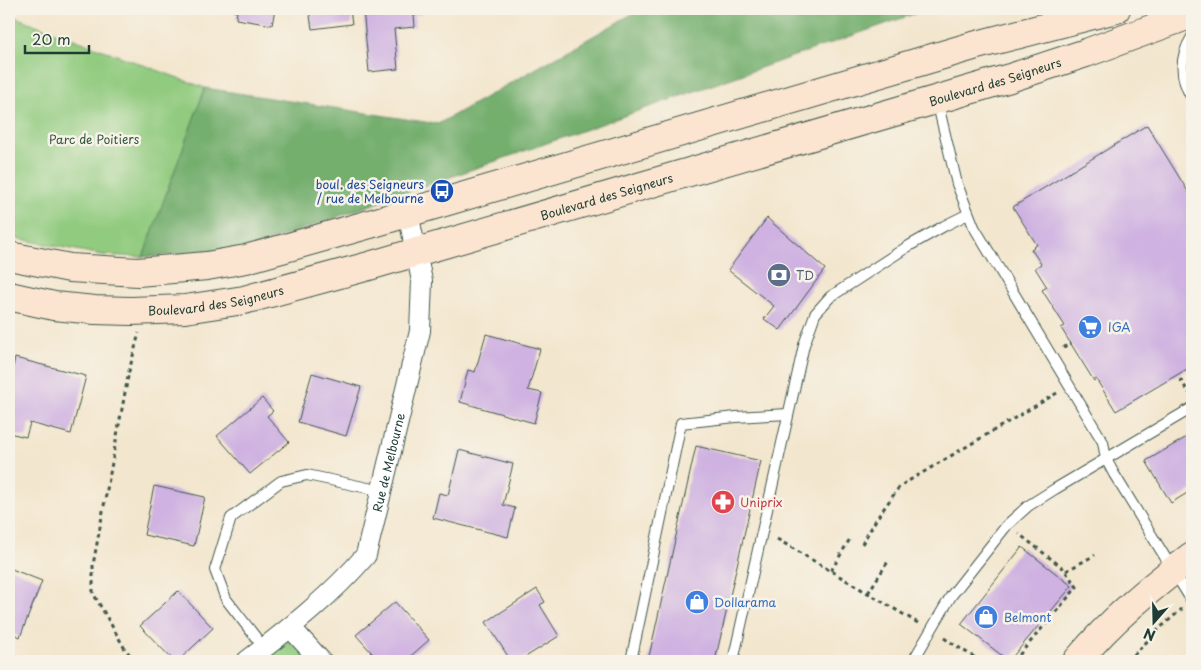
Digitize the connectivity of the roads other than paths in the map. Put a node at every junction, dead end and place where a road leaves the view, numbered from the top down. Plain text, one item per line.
1 (1116, 9) edge
2 (1192, 14) edge
3 (1192, 37) edge
4 (1191, 95) edge
5 (937, 98) junction
6 (408, 213) junction
7 (968, 214) junction
8 (417, 252) junction
9 (9, 256) edge
10 (9, 296) edge
11 (1192, 408) edge
12 (788, 414) junction
13 (1106, 460) junction
14 (382, 491) junction
15 (1183, 563) edge
16 (1192, 601) edge
17 (291, 628) junction
18 (264, 648) junction
19 (247, 661) edge
20 (320, 661) edge
21 (631, 661) edge
22 (733, 661) edge
23 (913, 661) edge
24 (1077, 661) edge

1 - 6 street
2 - 5 street, Boulevard des Seigneurs
3 - 4 lane
5 - 7 lane
5 - 8 street, Boulevard des Seigneurs
6 - 8 street, Rue de Melbourne
6 - 9 street
7 - 12 lane
7 - 13 lane
8 - 10 street, Boulevard des Seigneurs
8 - 14 street, Rue de Melbourne
11 - 13 lane
12 - 21 lane
12 - 22 lane
13 - 15 lane
13 - 23 lane
14 - 17 street, Rue de Melbourne
14 - 18 lane
15 - 16 lane
15 - 24 street
17 - 18 street, Rue de Melbourne
17 - 20 street
18 - 19 street, Rue de Melbourne

